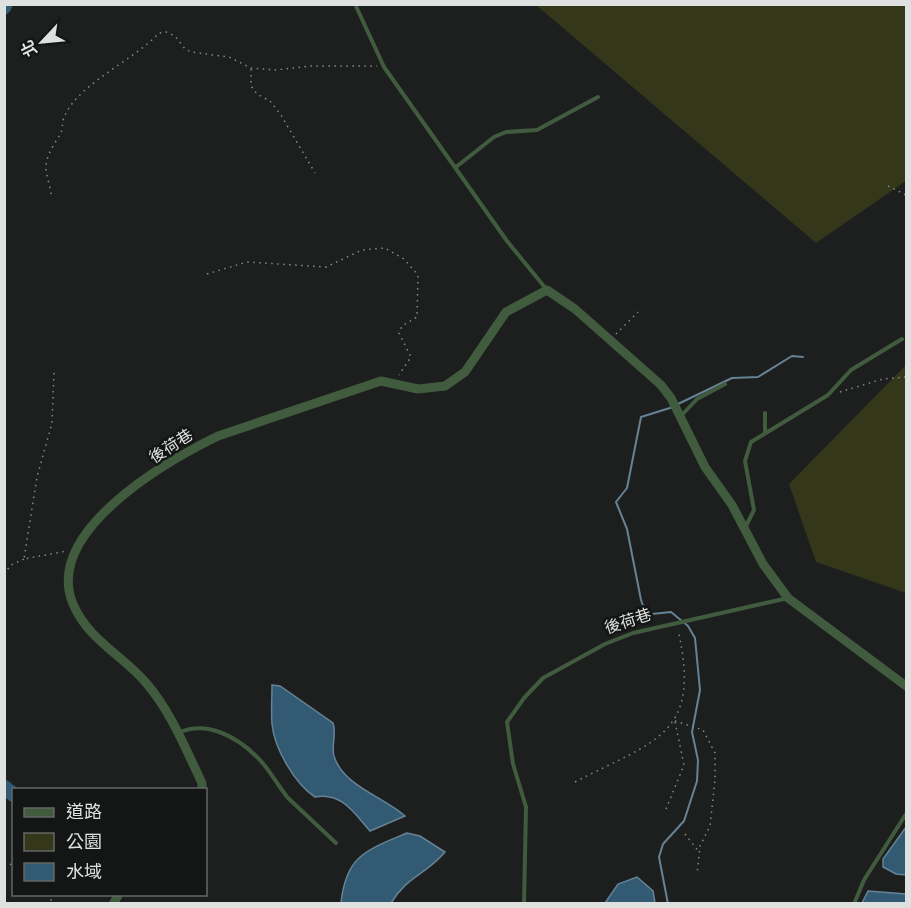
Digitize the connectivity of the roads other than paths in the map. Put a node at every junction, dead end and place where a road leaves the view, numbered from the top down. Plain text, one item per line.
1 (355, 4) edge
2 (598, 96) dead end
3 (456, 167) junction
4 (547, 290) junction
5 (902, 339) dead end
6 (725, 384) dead end
7 (765, 413) dead end
8 (681, 417) junction
9 (765, 432) junction
10 (745, 529) junction
11 (788, 598) junction
12 (906, 686) edge
13 (178, 733) junction
14 (202, 788) edge
15 (906, 814) edge
16 (336, 843) dead end
17 (524, 903) edge
18 (854, 903) edge

1 - 3 lane
2 - 3 lane
3 - 4 lane
4 - 8 street
4 - 13 street, 後荷巷
5 - 9 lane
6 - 8 lane
7 - 9 lane
8 - 10 street
9 - 10 lane
10 - 11 street
11 - 12 street
11 - 17 lane, 後荷巷
13 - 14 street, 後荷巷
13 - 16 lane
15 - 18 lane

